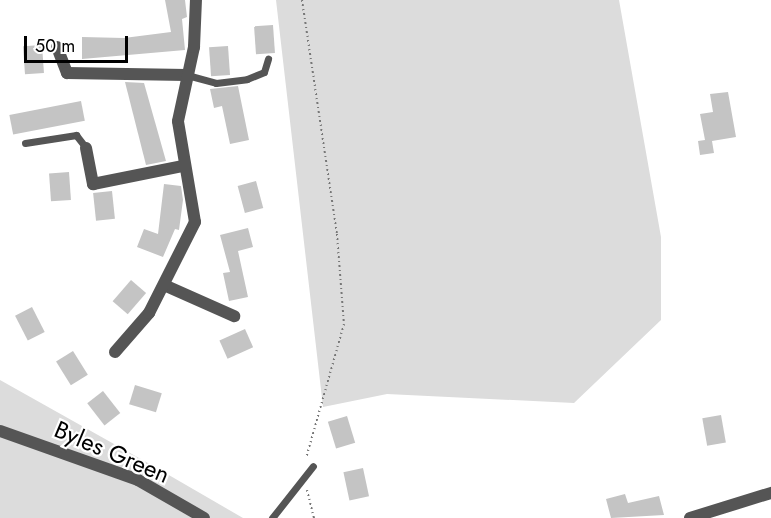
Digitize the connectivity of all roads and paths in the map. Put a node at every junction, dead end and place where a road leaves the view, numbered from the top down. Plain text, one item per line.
1 (196, 0) edge
2 (302, 0) edge
3 (57, 47) dead end
4 (268, 59) dead end
5 (186, 75) junction
6 (25, 143) dead end
7 (86, 148) joint
8 (183, 166) junction
9 (164, 285) junction
10 (234, 316) dead end
11 (115, 352) dead end
12 (0, 431) edge
13 (313, 466) dead end
14 (303, 476) junction
15 (771, 492) edge
16 (204, 518) edge
17 (272, 518) edge
18 (314, 518) edge
19 (690, 518) edge

1 - 5 street
2 - 14 path
3 - 5 street
4 - 5 lane
5 - 8 street
6 - 7 lane
7 - 8 street
8 - 9 street
9 - 10 street
9 - 11 street
12 - 16 street, Byles Green
13 - 14 lane
14 - 17 lane
14 - 18 path
15 - 19 street

